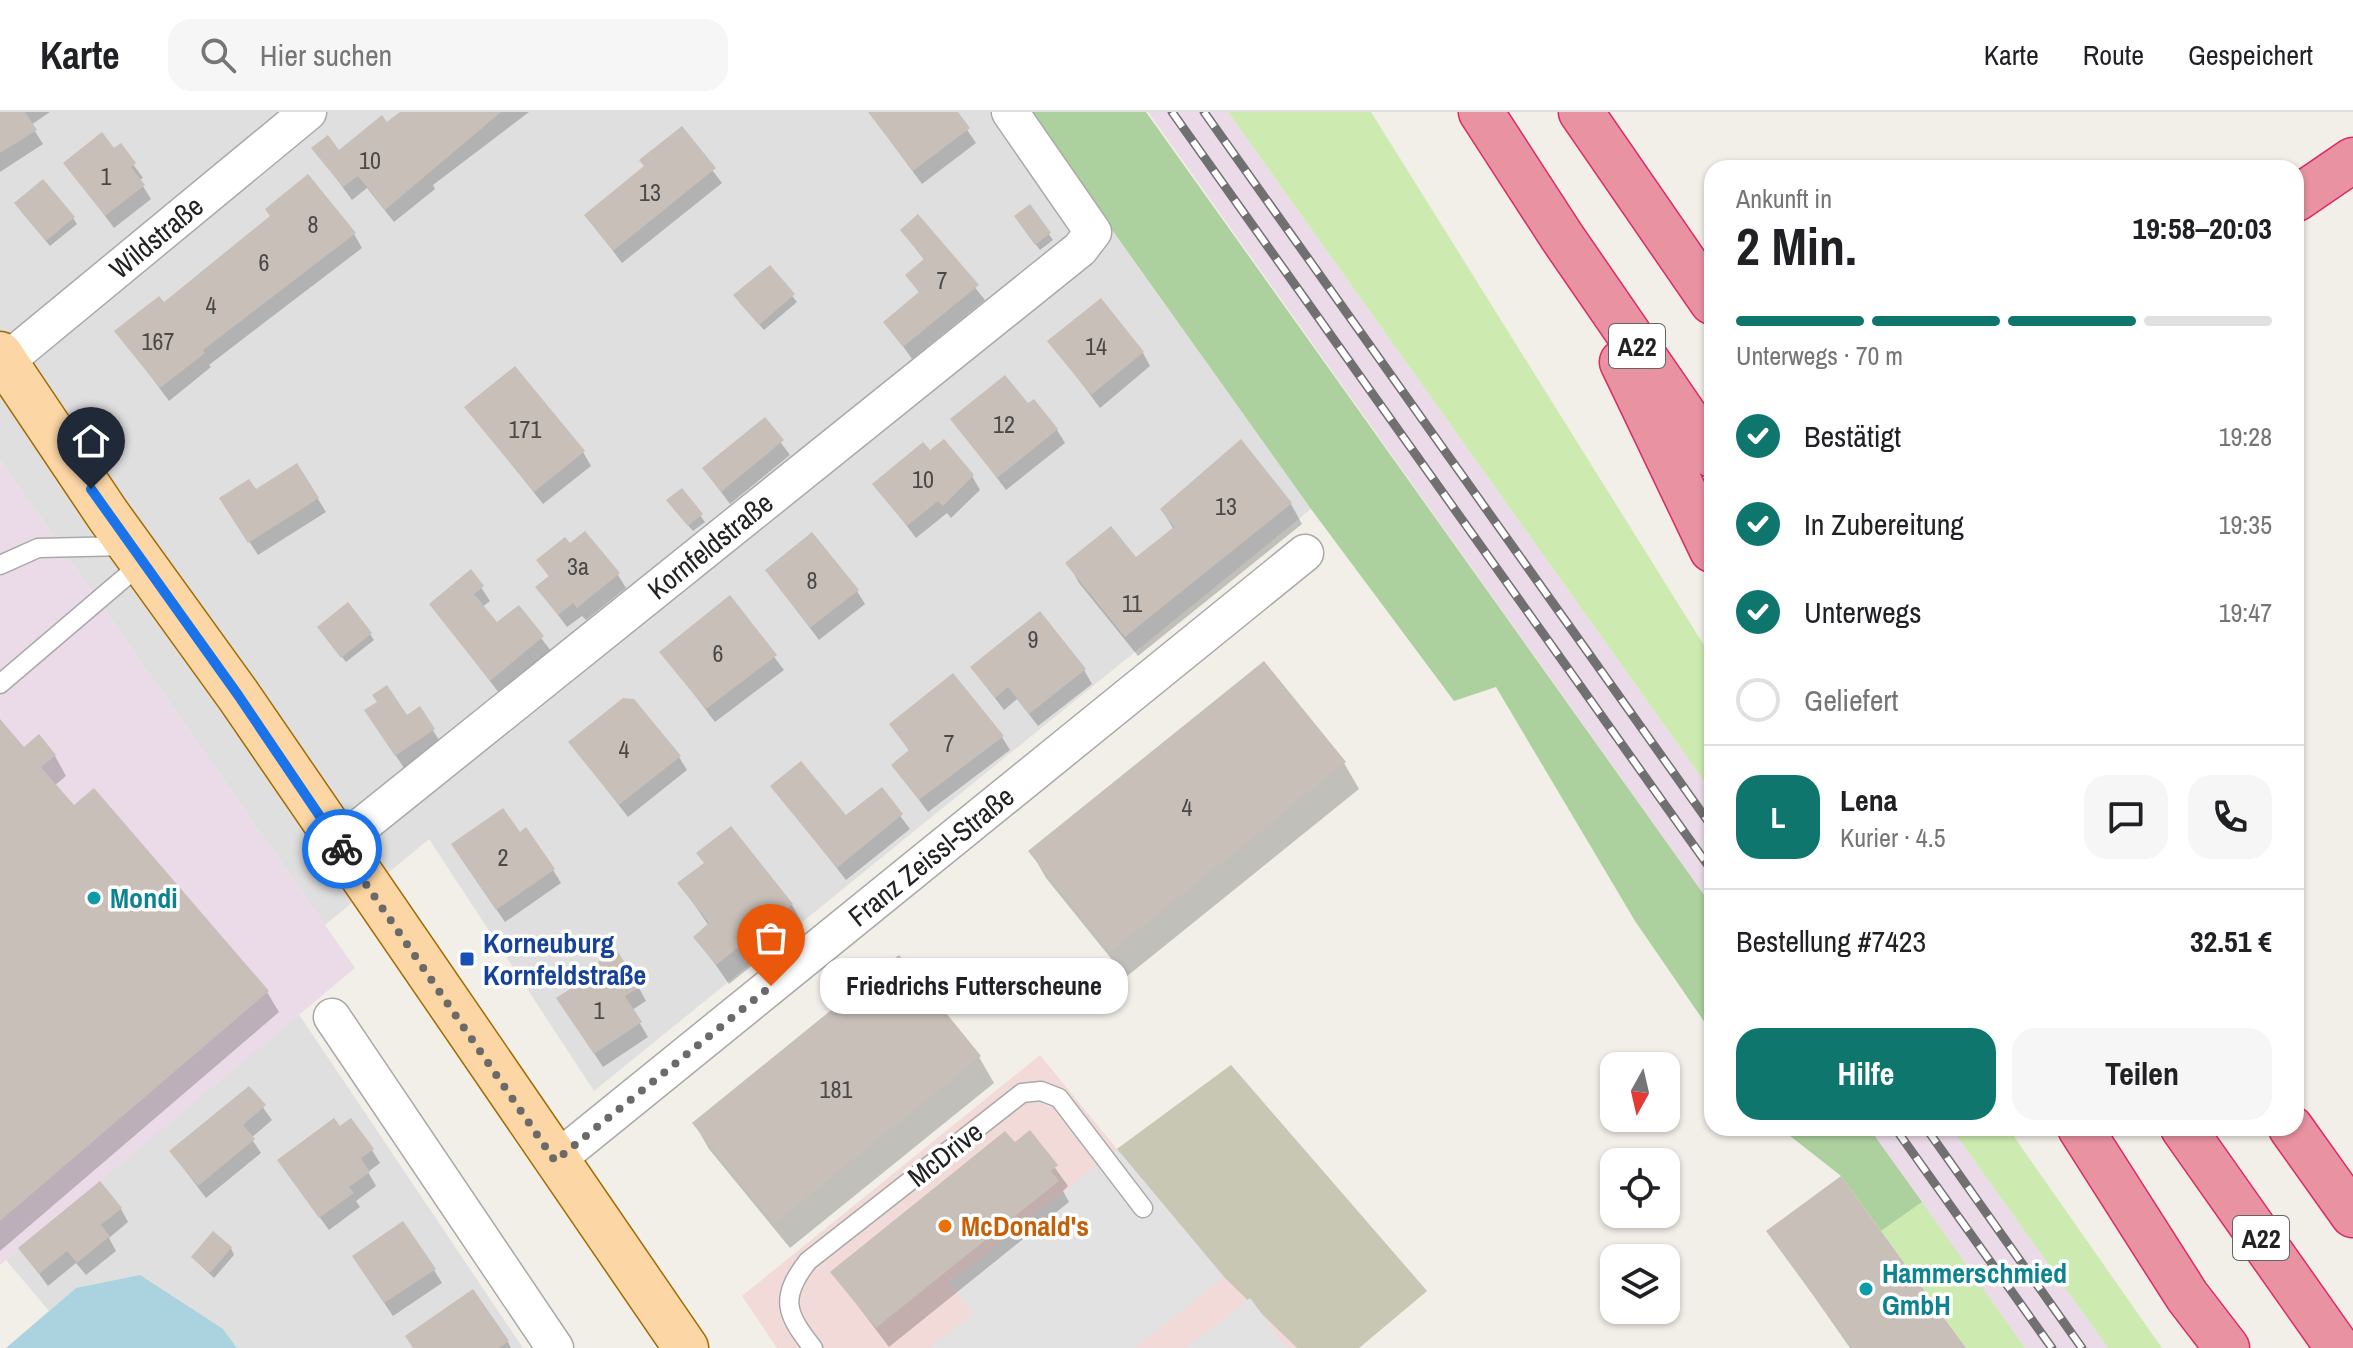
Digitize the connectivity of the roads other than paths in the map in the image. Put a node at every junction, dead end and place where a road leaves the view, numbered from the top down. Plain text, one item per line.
1 (308, 112) edge
2 (1010, 112) edge
3 (1481, 112) edge
4 (1581, 112) edge
5 (2353, 160) edge
6 (2304, 194) edge
7 (1562, 237) junction
8 (1704, 290) edge
9 (2, 358) edge
10 (1704, 443) edge
11 (1704, 533) edge
12 (1305, 553) dead end
13 (137, 554) junction
14 (0, 565) edge
15 (0, 684) edge
16 (339, 844) junction
17 (332, 1017) dead end
18 (2085, 1136) edge
19 (2189, 1136) edge
20 (2297, 1136) edge
21 (555, 1161) junction
22 (1143, 1208) dead end
23 (2353, 1215) edge
24 (555, 1348) edge
25 (686, 1348) edge
26 (813, 1348) edge
27 (2227, 1348) edge
28 (2338, 1348) edge

1 - 9 street, Wildstraße
2 - 16 street, Kornfeldstraße
3 - 7 highway, A22
4 - 8 highway
5 - 6 highway
7 - 10 highway, A22
7 - 11 highway
9 - 13 main road
12 - 21 street, Franz Zeissl-Straße
13 - 14 lane
13 - 15 lane
13 - 16 main road
16 - 21 main road
17 - 24 street
18 - 27 highway
19 - 28 highway, A22
20 - 23 highway
21 - 25 main road
22 - 26 lane, McDrive

